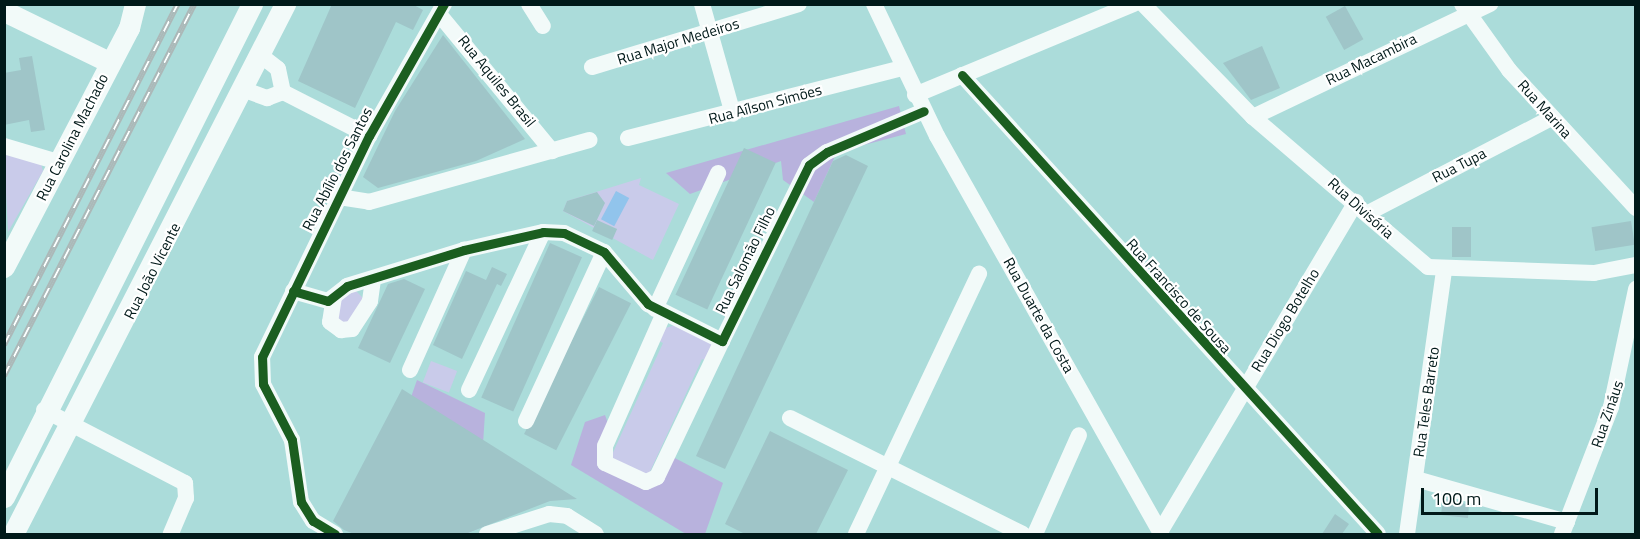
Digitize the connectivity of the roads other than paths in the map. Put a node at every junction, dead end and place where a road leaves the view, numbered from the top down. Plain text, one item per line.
1 (135, 4) edge
2 (150, 4) edge
3 (252, 4) edge
4 (285, 4) edge
5 (529, 4) edge
6 (702, 4) edge
7 (799, 4) edge
8 (874, 4) edge
9 (1134, 4) edge
10 (1143, 4) edge
11 (1474, 6) edge
12 (442, 9) edge
13 (4, 11) edge
14 (543, 26) dead end
15 (129, 28) junction
16 (710, 31) junction
17 (260, 54) junction
18 (109, 62) junction
19 (592, 67) dead end
20 (902, 68) junction
21 (962, 75) junction
22 (242, 89) junction
23 (284, 92) junction
24 (915, 95) junction
25 (924, 111) junction
26 (733, 114) junction
27 (1253, 117) junction
28 (1551, 118) junction
29 (369, 136) junction
30 (628, 138) dead end
31 (589, 140) dead end
32 (4, 146) edge
33 (552, 151) junction
34 (58, 162) junction
35 (718, 173) dead end
36 (339, 197) junction
37 (1362, 207) junction
38 (1635, 208) edge
39 (543, 232) junction
40 (464, 250) junction
41 (604, 252) junction
42 (8, 254) edge
43 (1635, 265) edge
44 (1444, 270) junction
45 (979, 274) dead end
46 (373, 280) junction
47 (1635, 289) edge
48 (293, 291) junction
49 (326, 299) junction
50 (660, 311) junction
51 (1633, 317) edge
52 (723, 341) junction
53 (410, 370) dead end
54 (1243, 389) junction
55 (469, 390) dead end
56 (44, 410) junction
57 (790, 418) dead end
58 (74, 421) junction
59 (526, 421) dead end
60 (1079, 435) dead end
61 (887, 467) junction
62 (1416, 480) junction
63 (4, 497) edge
64 (1564, 528) edge
65 (1161, 533) edge
66 (13, 534) edge
67 (171, 534) edge
68 (335, 534) edge
69 (487, 534) edge
70 (596, 534) edge
71 (856, 534) edge
72 (1023, 534) edge
73 (1035, 534) edge
74 (1378, 534) edge
75 (1407, 534) edge

1 - 15 main road, Rua Carolina Machado
2 - 15 main road
3 - 56 main road
4 - 17 main road, Rua João Vicente
5 - 14 street
6 - 16 street
7 - 16 street, Rua Major Medeiros
8 - 20 street, Rua Duarte da Costa
9 - 21 street
10 - 27 street, Rua Divisória
11 - 27 street, Rua Macambira
11 - 28 street, Rua Marina
12 - 29 street, Rua Abílio dos Santos
12 - 33 street, Rua Aquiles Brasil
13 - 18 main road
15 - 18 main road, Rua Carolina Machado
16 - 19 street, Rua Major Medeiros
16 - 26 street
17 - 22 main road, Rua João Vicente
17 - 23 street
18 - 34 main road, Rua Carolina Machado
20 - 24 street, Rua Duarte da Costa
20 - 26 street, Rua Aílson Simões
21 - 24 street
21 - 54 street, Rua Francisco de Sousa
22 - 23 street
22 - 58 main road, Rua João Vicente
23 - 29 street
24 - 25 street, Rua Duarte da Costa
25 - 52 street, Rua Salomão Filho
25 - 65 street, Rua Duarte da Costa
26 - 30 street, Rua Aílson Simões
27 - 37 street, Rua Divisória
28 - 37 street, Rua Tupa
28 - 38 street, Rua Marina
29 - 36 street, Rua Abílio dos Santos
31 - 33 street
32 - 34 street
33 - 36 street
34 - 42 main road, Rua Carolina Machado
35 - 50 street, Rua Salomão Filho
36 - 48 street, Rua Abílio dos Santos
37 - 44 street, Rua Divisória
37 - 54 street, Rua Diogo Botelho
39 - 40 street
39 - 41 street
39 - 55 street
40 - 46 street
40 - 53 street
41 - 50 street
41 - 59 street
43 - 44 street, Rua Divisória
44 - 62 street, Rua Teles Barreto
45 - 61 street
46 - 49 street
46 - 49 street
47 - 51 street, Rua Zináus
48 - 49 street
48 - 68 street, Rua Abílio dos Santos
50 - 52 street
50 - 52 street, Rua Salomão Filho
51 - 64 street, Rua Zináus
54 - 65 street, Rua Diogo Botelho
54 - 74 street, Rua Francisco de Sousa
56 - 58 street
56 - 63 main road
57 - 61 street
58 - 66 main road, Rua João Vicente
58 - 67 street
60 - 73 street
61 - 71 street
61 - 72 street
62 - 64 street
62 - 75 street, Rua Teles Barreto
69 - 70 street

